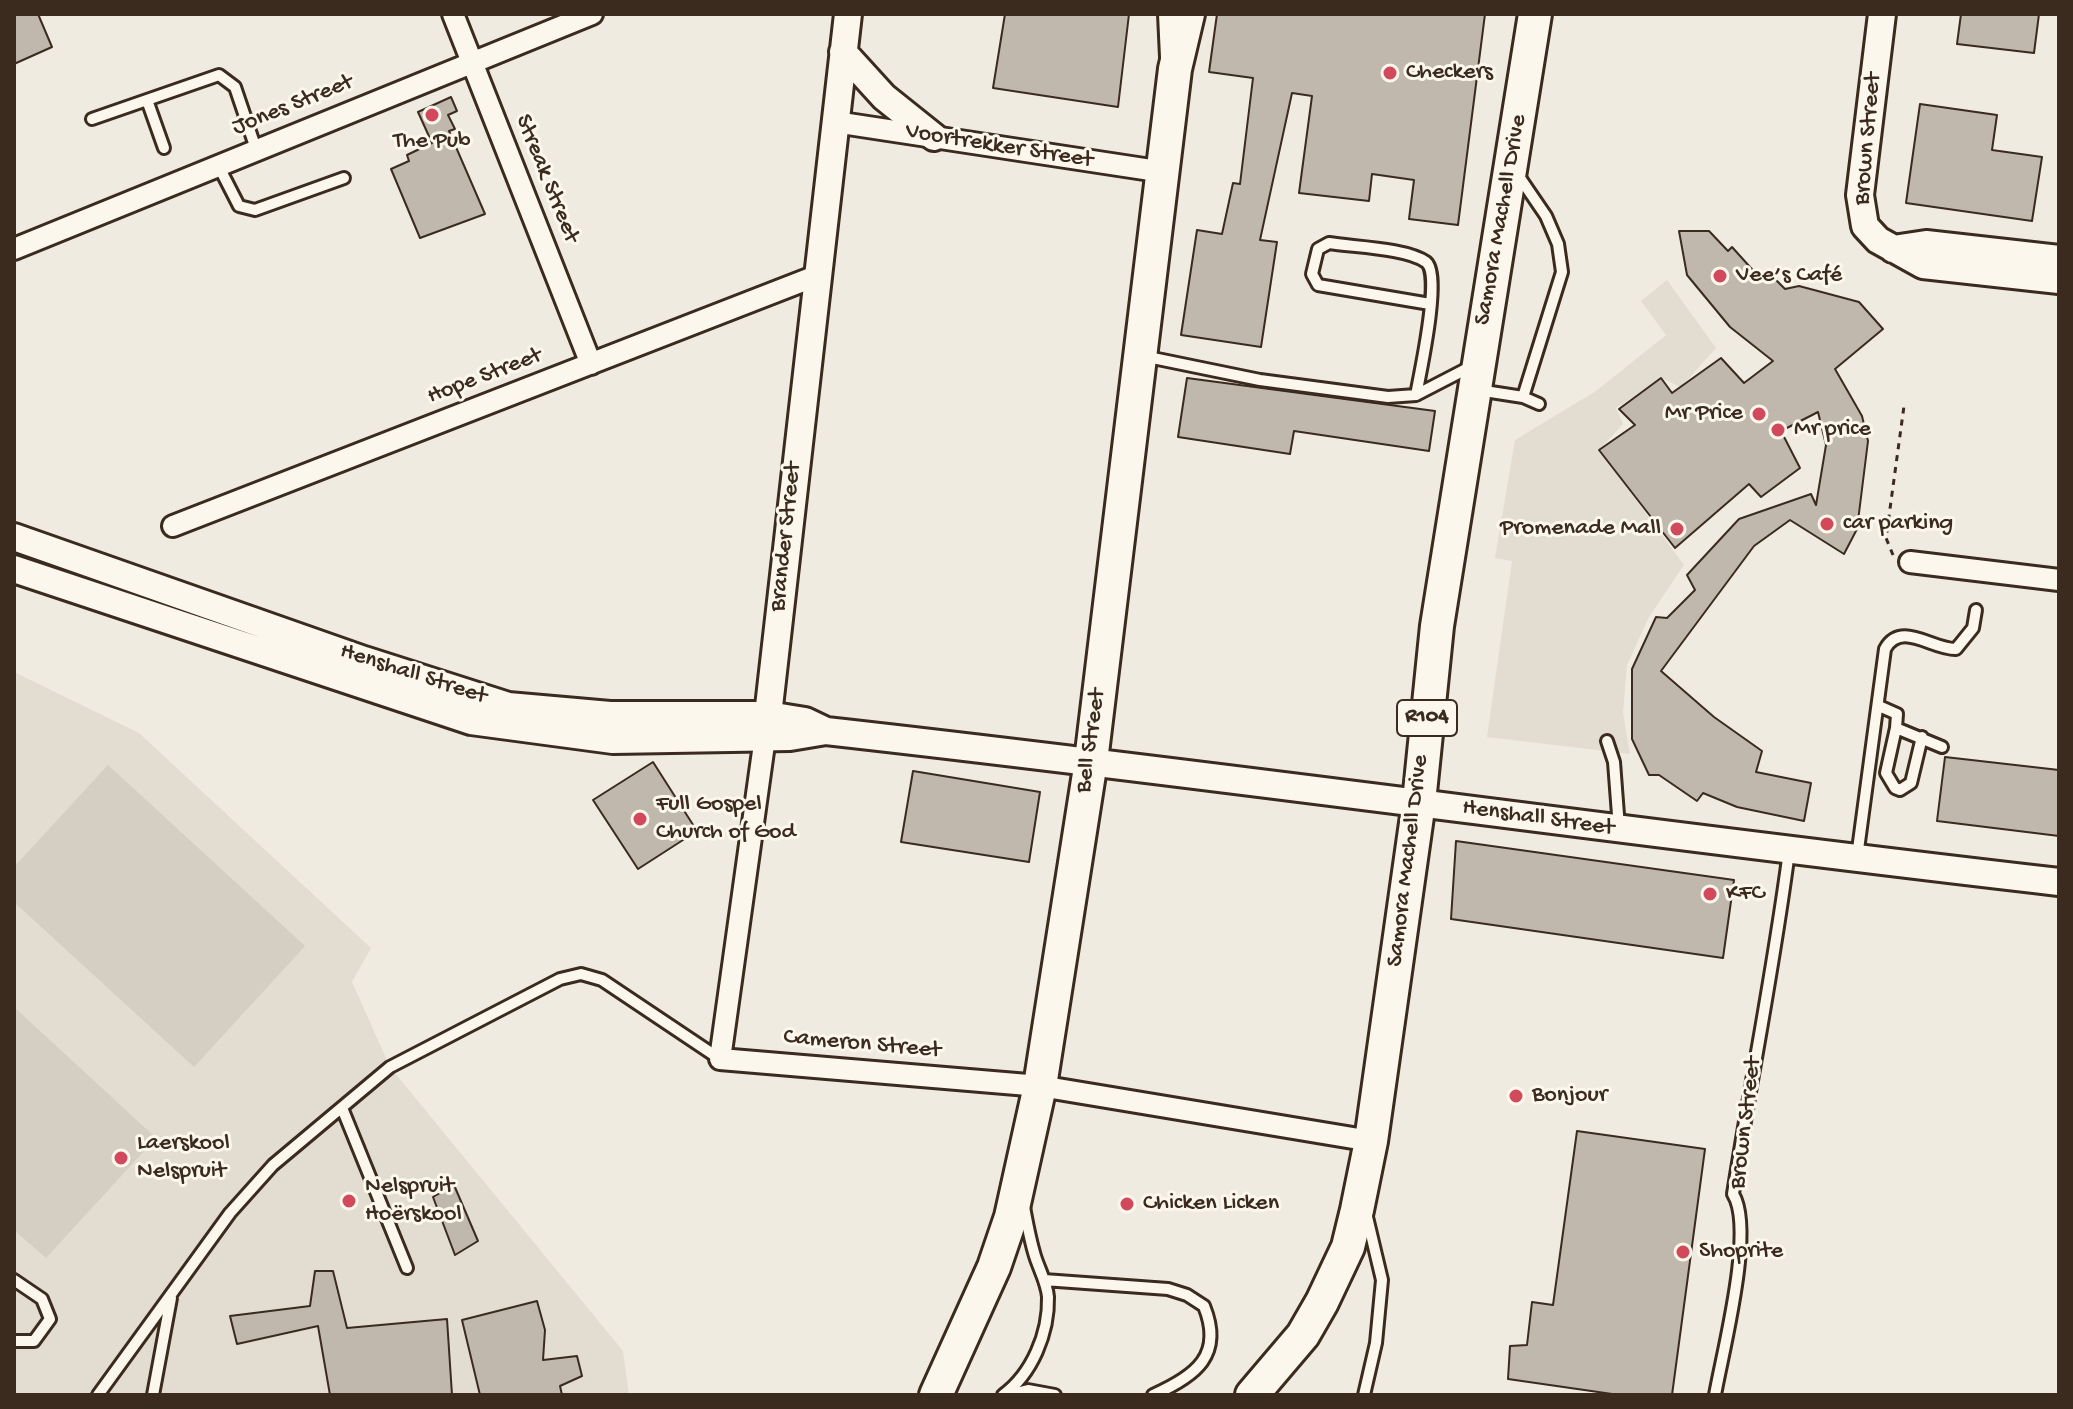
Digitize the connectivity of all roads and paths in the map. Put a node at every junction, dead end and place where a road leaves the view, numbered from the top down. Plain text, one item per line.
1 (453, 14) edge
2 (592, 14) edge
3 (848, 14) edge
4 (1169, 14) edge
5 (1188, 14) edge
6 (1535, 14) edge
7 (1882, 14) edge
8 (843, 52) junction
9 (471, 61) junction
10 (1175, 69) junction
11 (147, 100) junction
12 (92, 119) dead end
13 (835, 122) junction
14 (934, 137) junction
15 (164, 148) dead end
16 (256, 149) junction
17 (218, 165) junction
18 (1513, 166) junction
19 (1164, 172) junction
20 (344, 178) dead end
21 (14, 249) edge
22 (1893, 249) junction
23 (2059, 259) edge
24 (816, 276) junction
25 (2059, 280) edge
26 (1430, 304) junction
27 (1141, 355) junction
28 (591, 364) junction
29 (1475, 376) junction
30 (1416, 395) junction
31 (1523, 397) junction
32 (1539, 404) dead end
33 (1904, 406) dead end
34 (173, 526) dead end
35 (14, 537) edge
36 (1910, 562) joint
37 (14, 569) edge
38 (2059, 580) edge
39 (1976, 610) dead end
40 (1879, 706) junction
41 (766, 726) junction
42 (1896, 728) junction
43 (1922, 737) junction
44 (1607, 741) dead end
45 (1942, 747) dead end
46 (1091, 761) junction
47 (1419, 802) junction
48 (1619, 830) junction
49 (1789, 851) junction
50 (1857, 859) junction
51 (2059, 882) edge
52 (720, 1059) junction
53 (1040, 1086) junction
54 (342, 1108) junction
55 (1371, 1141) junction
56 (1019, 1182) junction
57 (1361, 1192) junction
58 (407, 1268) dead end
59 (14, 1280) edge
60 (1044, 1280) junction
61 (172, 1293) junction
62 (14, 1341) edge
63 (98, 1395) edge
64 (153, 1395) edge
65 (936, 1395) edge
66 (1005, 1395) edge
67 (1055, 1395) edge
68 (1153, 1395) edge
69 (1252, 1395) edge
70 (1364, 1395) edge
71 (1715, 1395) edge

1 - 9 street, Streak Street
2 - 9 street, Jones Street
3 - 8 street, Brander Street
4 - 10 street, Bell Street
5 - 10 main road, Bell Street
6 - 18 main road, Samora Machell Drive / R104
7 - 22 street, Brown Street
8 - 13 street, Brander Street
8 - 14 street
9 - 16 street, Jones Street
9 - 28 street, Streak Street
10 - 19 main road, Bell Street
11 - 12 lane
11 - 15 lane
11 - 16 lane
13 - 14 street, Voortrekker Street
13 - 24 street, Brander Street
14 - 19 street, Voortrekker Street
16 - 17 street, Jones Street
17 - 20 lane
17 - 21 street, Jones Street
18 - 29 main road, Samora Machell Drive / R104
18 - 31 lane
19 - 27 main road, Bell Street
22 - 23 street
22 - 25 street
24 - 28 street, Hope Street
24 - 41 street, Brander Street
26 - 26 lane
26 - 30 lane
27 - 30 lane
27 - 46 main road, Bell Street
28 - 34 street, Hope Street
29 - 30 lane
29 - 31 lane
29 - 47 main road, Samora Machell Drive / R104
31 - 32 lane
33 - 36 path
35 - 41 street, Henshall Street
36 - 38 street
37 - 41 street, Henshall Street
39 - 40 lane
40 - 42 lane
40 - 50 lane
41 - 46 street, Henshall Street
41 - 52 street, Brander Street
42 - 43 lane
42 - 43 lane
43 - 45 lane
44 - 48 lane
46 - 47 street, Henshall Street
46 - 53 main road, Bell Street
47 - 48 street, Henshall Street
47 - 55 main road, Samora Machell Drive / R104
48 - 49 street, Henshall Street
49 - 50 street, Henshall Street
49 - 71 lane, Brown Street
50 - 51 street, Henshall Street
52 - 53 street, Cameron Street
52 - 54 lane, Cameron Street
53 - 55 street, Cameron Street
53 - 56 main road, Bell Street
54 - 58 lane
54 - 61 lane, Cameron Street
55 - 57 main road, Samora Machell Drive / R104
56 - 60 lane
56 - 65 main road, Bell Street
57 - 69 main road, Samora Machell Drive / R104
57 - 70 lane
59 - 62 lane
60 - 66 lane
60 - 68 lane
61 - 63 lane, Cameron Street
61 - 64 lane
66 - 67 lane

